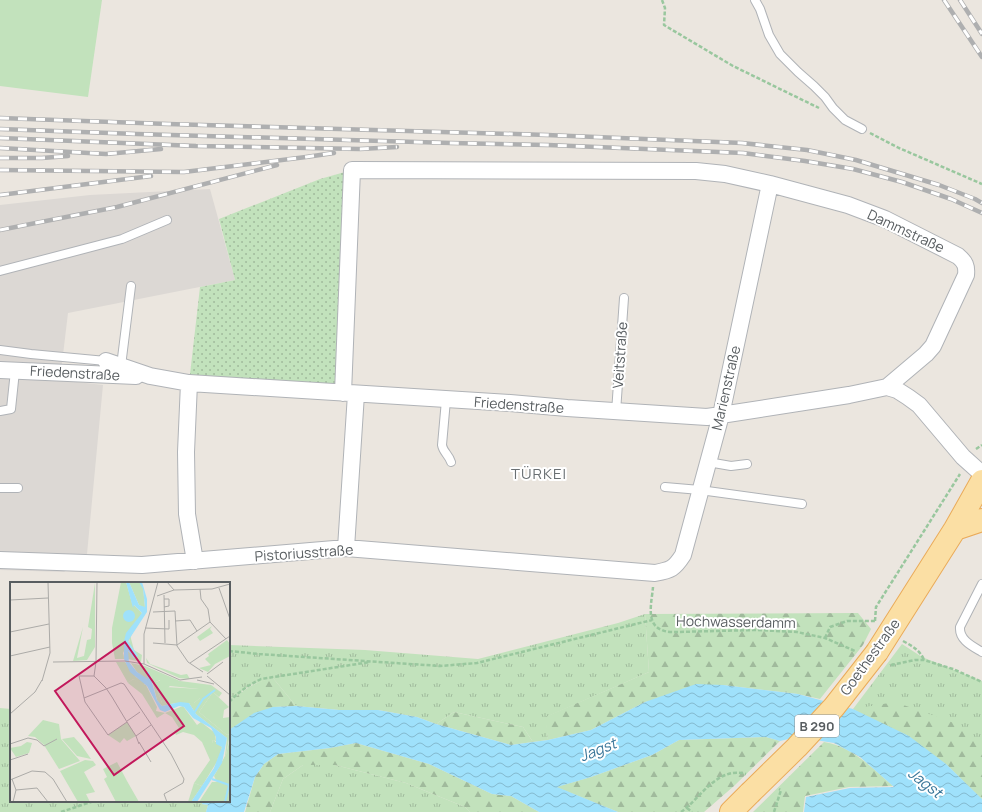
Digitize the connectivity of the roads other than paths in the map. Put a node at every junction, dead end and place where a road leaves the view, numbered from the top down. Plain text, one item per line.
1 (754, 0) edge
2 (862, 129) road end
3 (770, 184) junction
4 (167, 220) dead end
5 (0, 271) edge
6 (131, 286) dead end
7 (624, 298) dead end
8 (0, 350) edge
9 (114, 363) junction
10 (7, 370) edge
11 (150, 376) junction
12 (189, 383) junction
13 (887, 387) junction
14 (350, 394) junction
15 (446, 400) junction
16 (0, 411) edge
17 (616, 412) junction
18 (721, 415) junction
19 (451, 462) dead end
20 (708, 462) junction
21 (747, 464) dead end
22 (982, 474) edge
23 (982, 481) edge
24 (665, 487) dead end
25 (0, 488) edge
26 (18, 488) dead end
27 (700, 490) junction
28 (802, 504) dead end
29 (982, 520) edge
30 (955, 529) junction
31 (346, 548) junction
32 (0, 560) edge
33 (195, 561) junction
34 (655, 573) joint
35 (982, 584) edge
36 (982, 652) edge
37 (731, 812) edge

1 - 2 lane
3 - 13 street, Dammstraße
3 - 14 street, Dammstraße
3 - 18 street, Marienstraße
4 - 5 lane
6 - 9 lane
7 - 17 lane, Veitstraße
8 - 9 lane
9 - 11 street, Friedenstraße
10 - 11 street, Friedenstraße
10 - 16 lane
11 - 12 street, Friedenstraße
12 - 14 street, Friedenstraße
12 - 33 street
13 - 18 street, Friedenstraße
13 - 22 street
14 - 15 street, Friedenstraße
14 - 31 street
15 - 17 street, Friedenstraße
15 - 19 lane
17 - 18 street, Friedenstraße
18 - 20 street, Marienstraße
20 - 21 lane
20 - 27 street, Marienstraße
23 - 30 main road, Goethestraße
24 - 27 lane
25 - 26 lane
27 - 28 lane
27 - 34 street, Marienstraße
29 - 30 main road
30 - 37 main road, Goethestraße / B 290, bridge
31 - 33 street, Pistoriusstraße
31 - 34 street, Pistoriusstraße
32 - 33 street, Pistoriusstraße
35 - 36 lane

